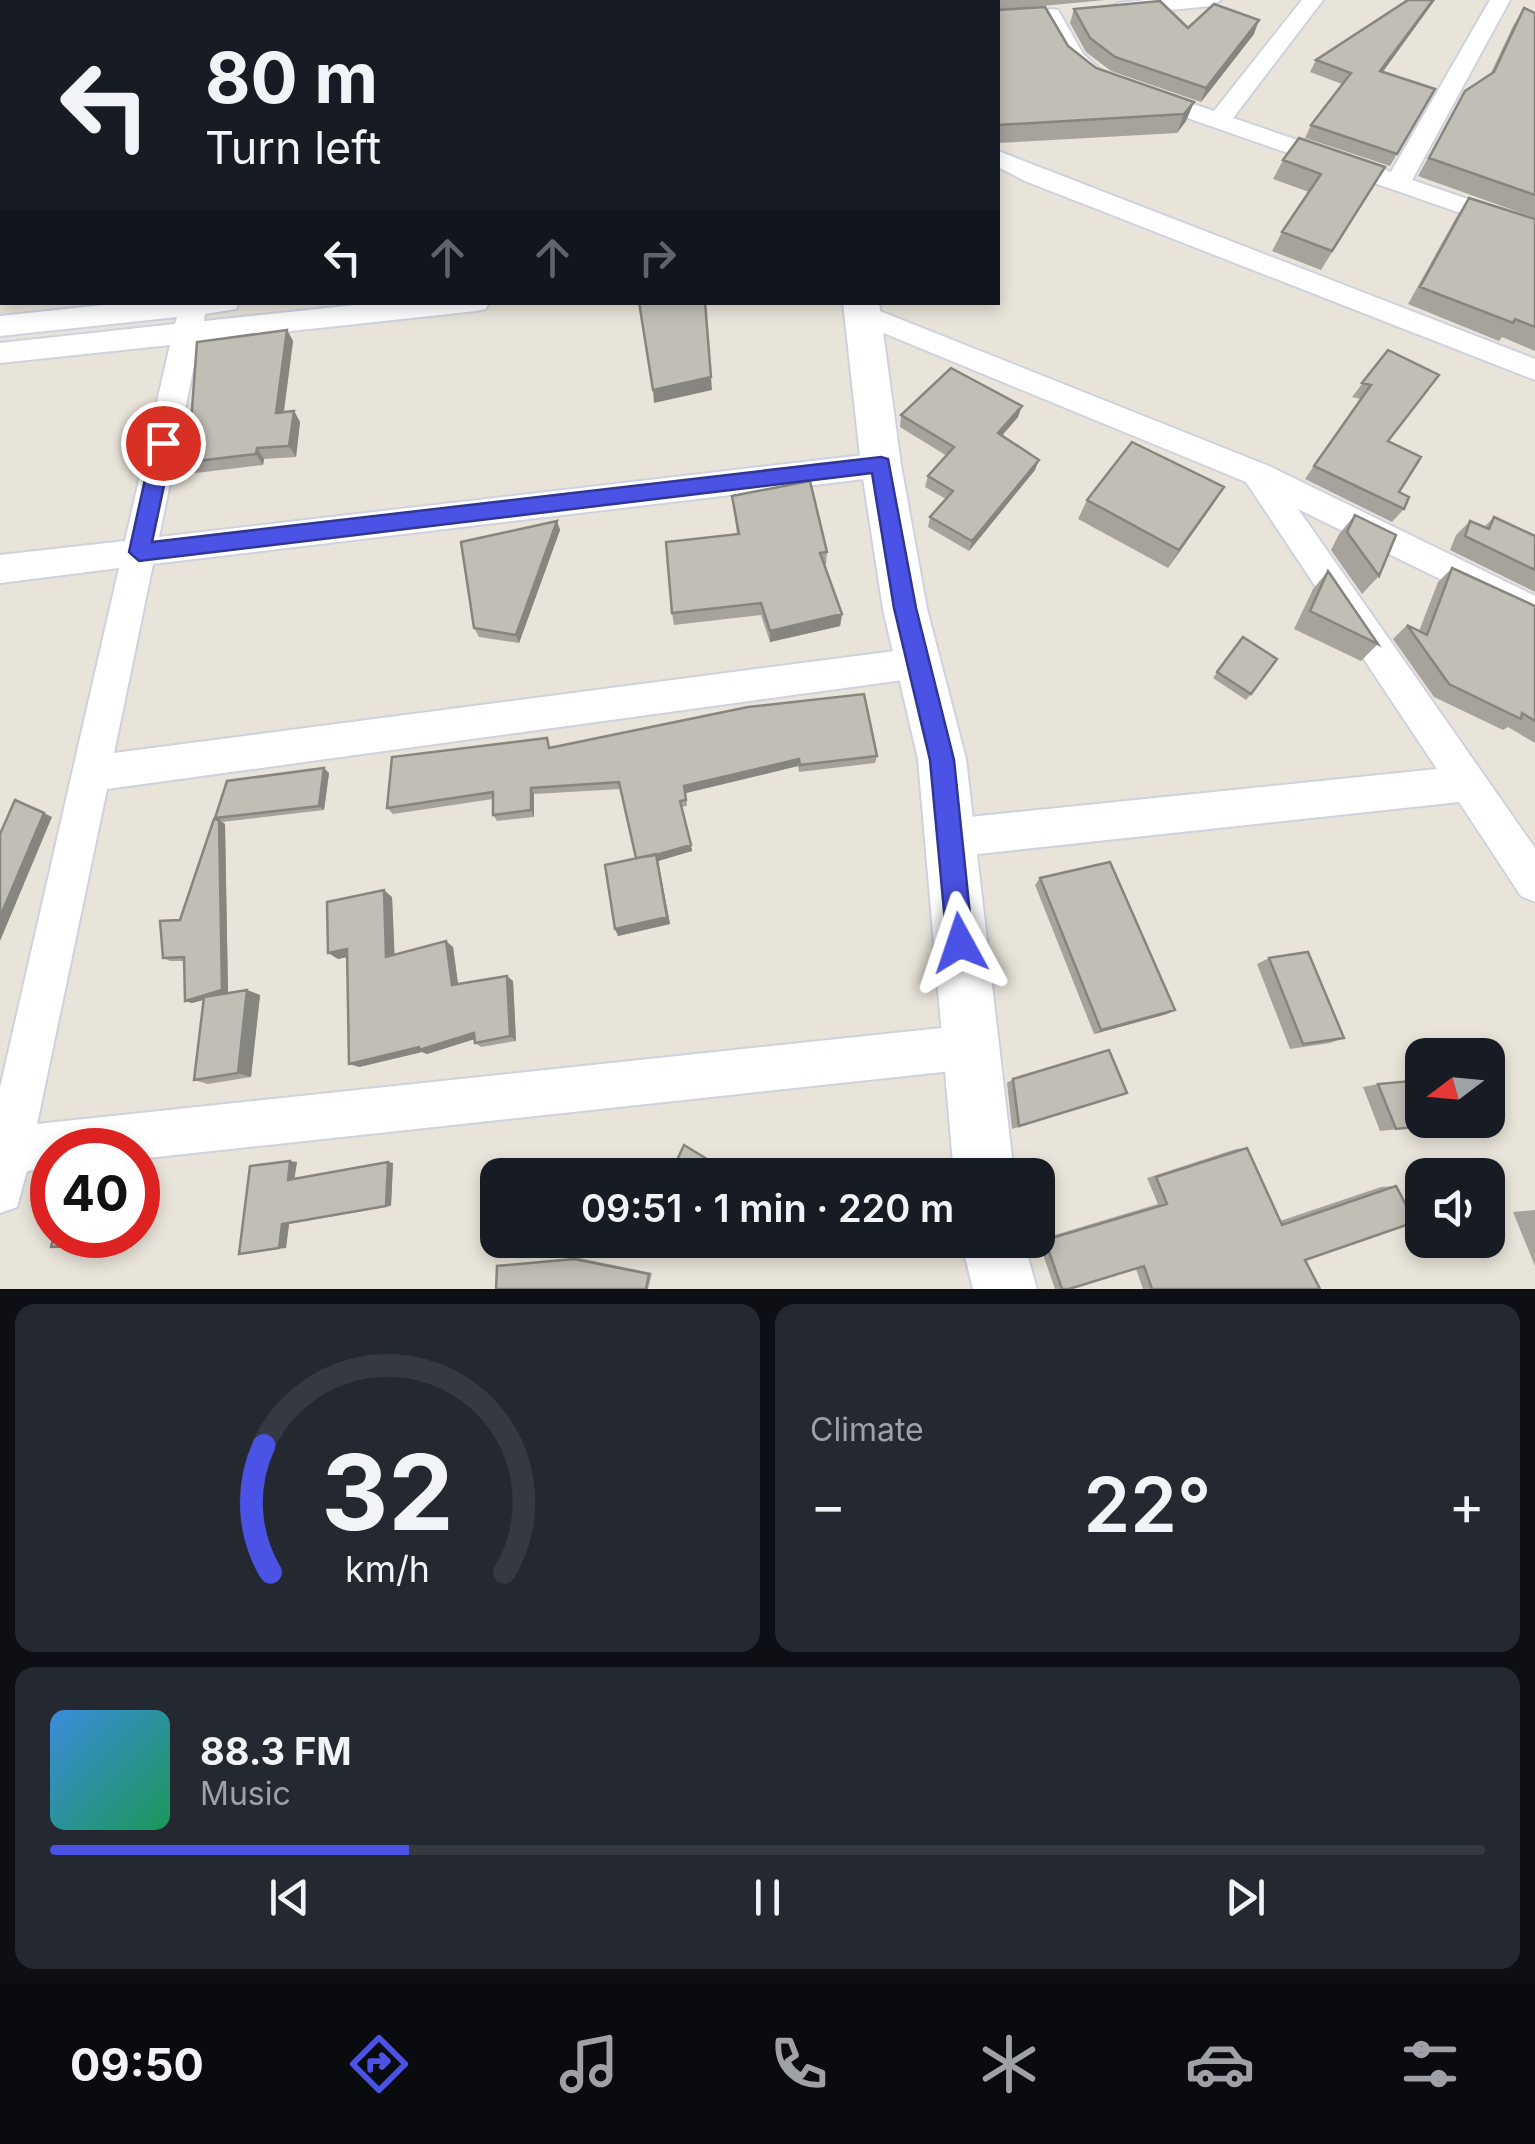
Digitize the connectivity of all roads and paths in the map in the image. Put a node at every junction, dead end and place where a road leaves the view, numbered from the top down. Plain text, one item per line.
1 (1211, 0) edge
2 (1313, 0) edge
3 (1500, 0) edge
4 (1104, 10) edge
5 (1050, 15) edge
6 (1218, 122) junction
7 (1000, 159) edge
8 (1398, 182) junction
9 (1535, 231) edge
10 (408, 305) edge
11 (862, 308) edge
12 (202, 314) edge
13 (0, 326) edge
14 (0, 353) edge
15 (1535, 370) edge
16 (881, 464) junction
17 (1258, 474) junction
18 (139, 552) junction
19 (0, 569) edge
20 (1535, 612) edge
21 (918, 663) junction
22 (90, 774) junction
23 (1466, 784) junction
24 (950, 838) junction
25 (1535, 882) edge
26 (970, 1047) junction
27 (982, 1158) edge
28 (2, 1163) edge
29 (996, 1258) edge
30 (1004, 1289) edge

1 - 4 street
2 - 6 street
3 - 8 street
5 - 6 street
6 - 8 street
7 - 15 street
8 - 9 street
10 - 12 street
11 - 16 street
11 - 17 street
12 - 13 street
12 - 14 street
12 - 18 street
16 - 18 street
16 - 21 street
17 - 20 street
17 - 23 street
18 - 19 street
18 - 22 street
21 - 22 street
21 - 24 street
22 - 28 street
23 - 24 street
23 - 25 street
24 - 26 street
26 - 27 street
26 - 28 street
29 - 30 street

